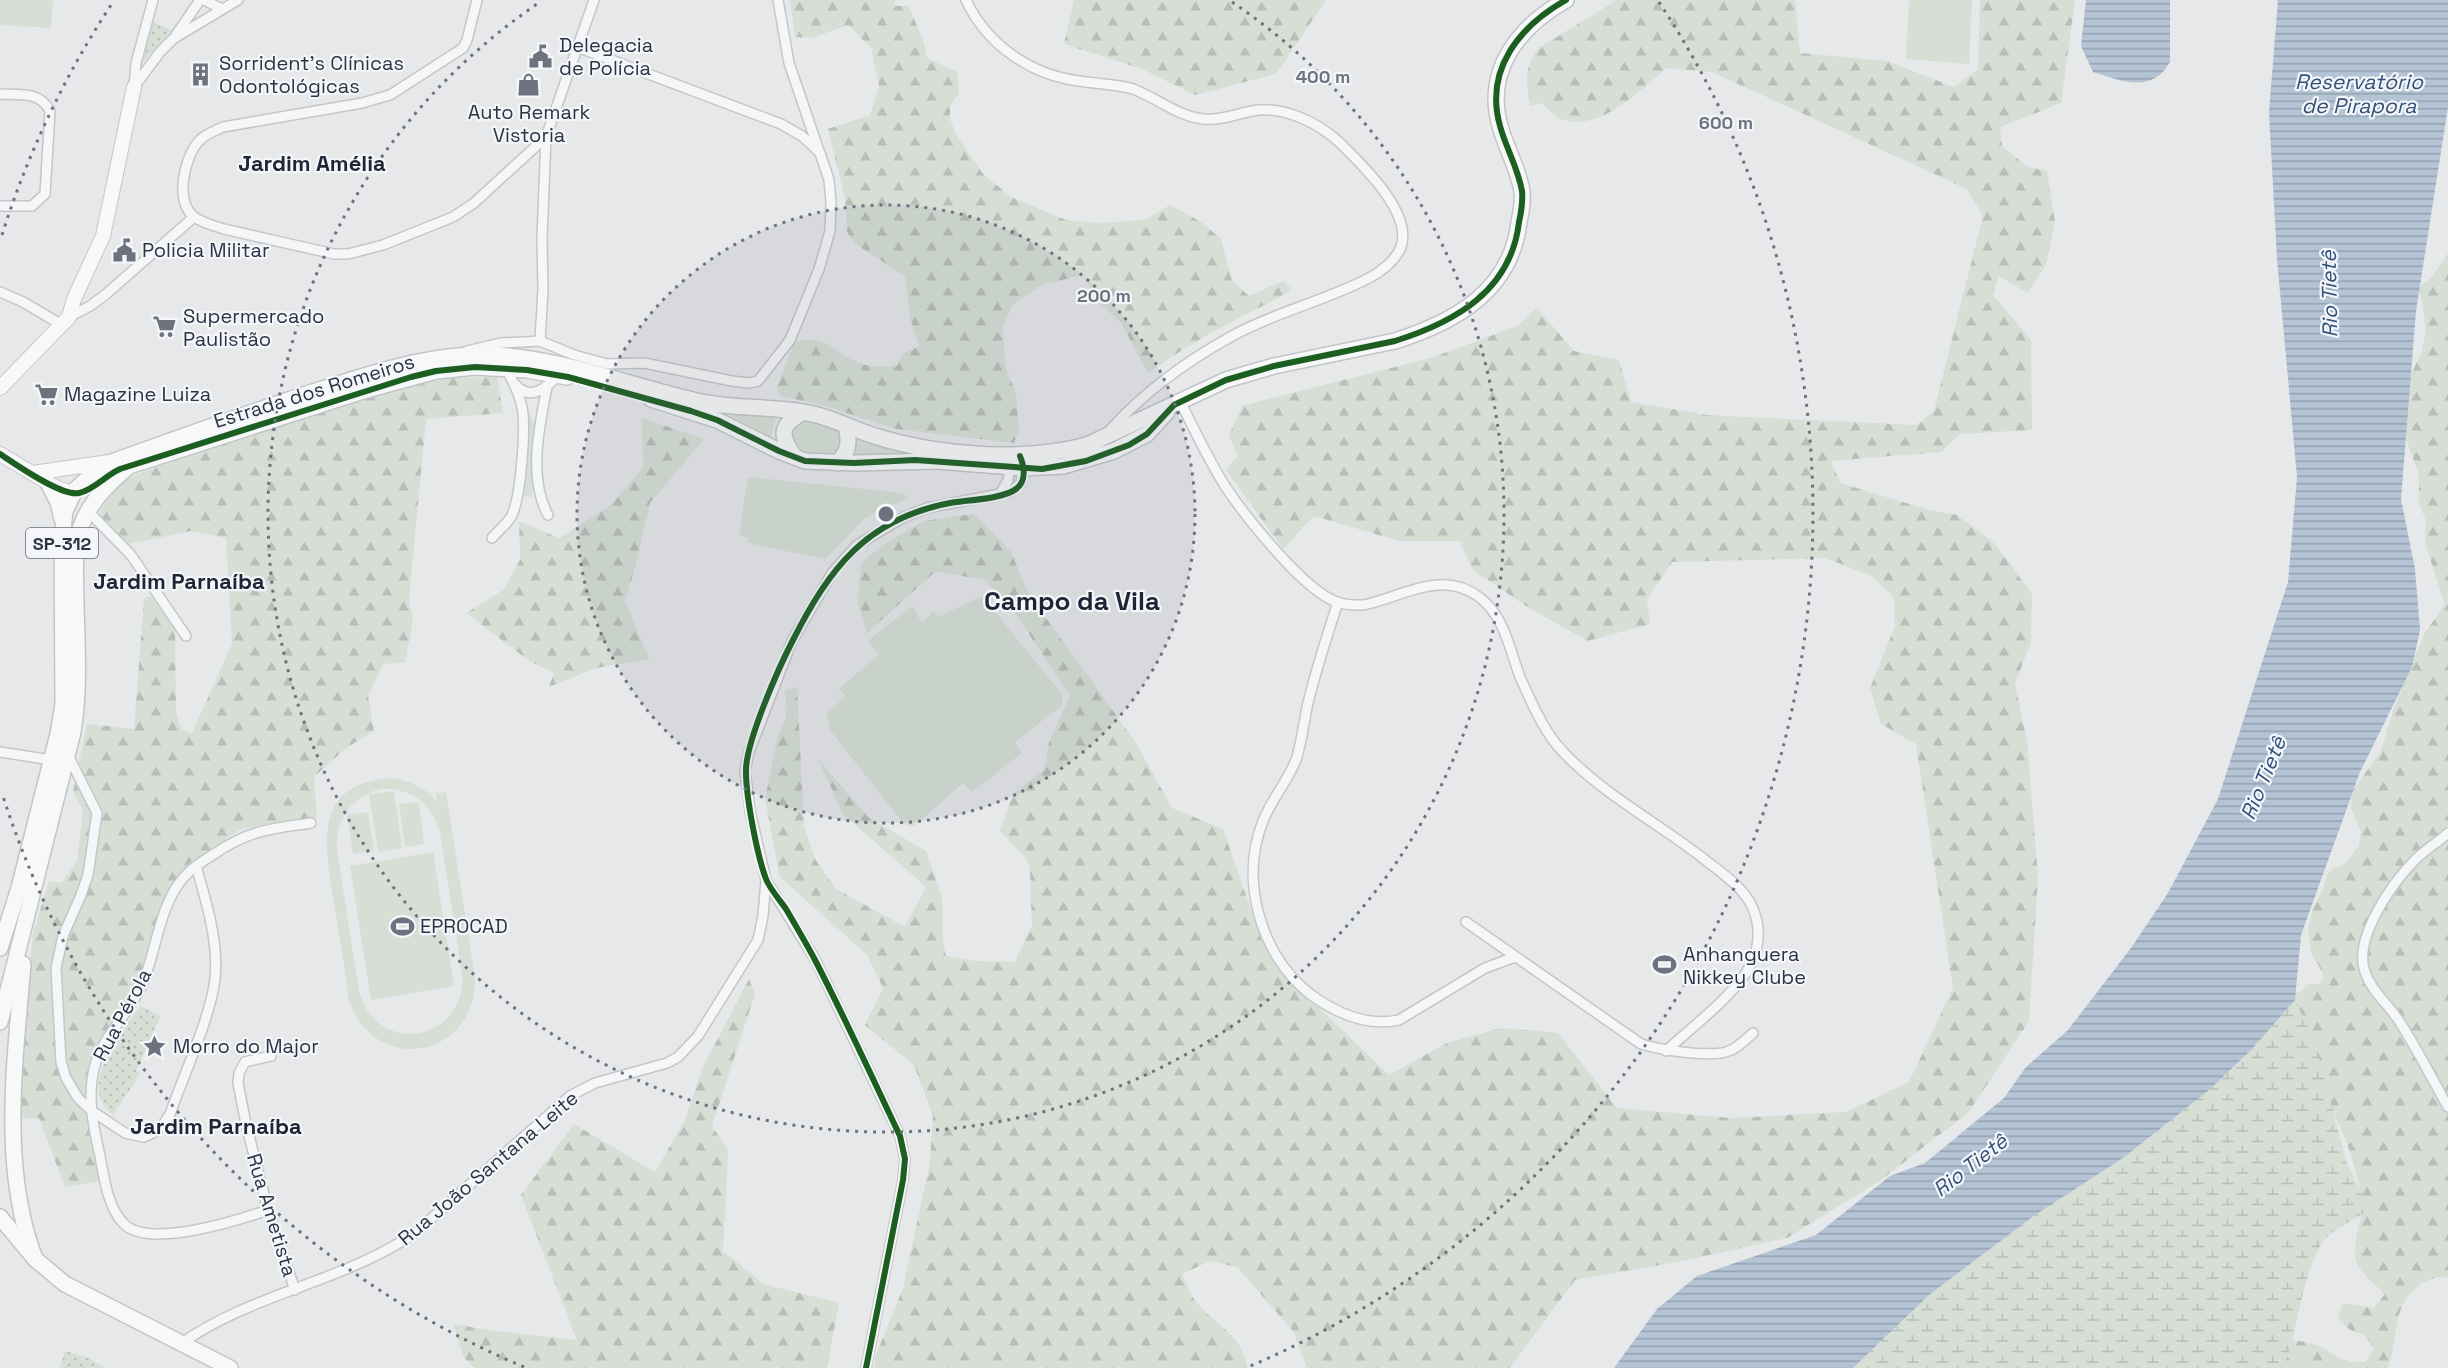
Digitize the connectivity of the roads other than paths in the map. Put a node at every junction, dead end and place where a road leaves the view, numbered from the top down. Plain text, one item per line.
1 (153, 0) edge
2 (202, 0) edge
3 (238, 0) edge
4 (477, 0) edge
5 (594, 0) edge
6 (778, 0) edge
7 (966, 0) edge
8 (1566, 0) edge
9 (222, 9) junction
10 (173, 39) junction
11 (577, 47) junction
12 (134, 87) junction
13 (0, 94) edge
14 (546, 137) junction
15 (819, 153) junction
16 (0, 206) edge
17 (194, 217) junction
18 (0, 292) edge
19 (66, 321) junction
20 (540, 341) junction
21 (457, 355) junction
22 (607, 364) junction
23 (506, 369) junction
24 (560, 375) junction
25 (618, 380) junction
26 (514, 384) junction
27 (547, 387) junction
28 (0, 388) edge
29 (1177, 403) junction
30 (802, 412) junction
31 (846, 426) junction
32 (1102, 440) junction
33 (0, 454) edge
34 (794, 456) junction
35 (1086, 461) junction
36 (1016, 462) junction
37 (837, 463) junction
38 (121, 464) junction
39 (33, 473) junction
40 (48, 483) junction
41 (72, 494) junction
42 (1000, 494) junction
43 (88, 511) junction
44 (548, 515) dead end
45 (62, 525) junction
46 (492, 538) dead end
47 (1338, 602) junction
48 (186, 636) dead end
49 (0, 752) edge
50 (68, 755) junction
51 (51, 760) junction
52 (311, 823) dead end
53 (2448, 833) edge
54 (196, 866) junction
55 (766, 880) junction
56 (1466, 922) dead end
57 (26, 924) junction
58 (0, 947) edge
59 (1515, 957) junction
60 (0, 1022) edge
61 (1753, 1034) dead end
62 (1666, 1051) junction
63 (271, 1056) dead end
64 (2448, 1107) edge
65 (92, 1111) junction
66 (268, 1210) junction
67 (0, 1216) edge
68 (35, 1259) junction
69 (295, 1290) junction
70 (182, 1343) junction
71 (230, 1368) edge
72 (866, 1368) edge

1 - 12 street
2 - 9 street
2 - 10 street
3 - 9 street
4 - 17 street
5 - 11 street
6 - 15 street
7 - 32 street
8 - 29 main road, Estrada dos Romeiros / SP-312
9 - 10 street
10 - 12 street
11 - 14 street
11 - 15 street
12 - 19 street
13 - 16 street
14 - 17 street
14 - 20 street
15 - 22 street
17 - 19 street
18 - 19 street
19 - 28 street
20 - 21 street
20 - 22 street
21 - 25 main road, Estrada dos Romeiros / SP-312
21 - 38 main road, Estrada dos Romeiros / SP-312
22 - 25 street
23 - 24 main road, Estrada dos Romeiros / SP-312
23 - 26 street
23 - 38 main road, Estrada dos Romeiros / SP-312
24 - 27 street
24 - 34 main road, Estrada dos Romeiros / SP-312
25 - 30 main road, Estrada dos Romeiros / SP-312
26 - 27 street
26 - 46 street
27 - 44 street
29 - 32 main road, Estrada dos Romeiros / SP-312
29 - 35 main road, Estrada dos Romeiros / SP-312
29 - 47 street
30 - 31 main road, Estrada dos Romeiros / SP-312
30 - 34 main road
31 - 36 main road, Estrada dos Romeiros / SP-312
31 - 37 main road
32 - 35 street
32 - 36 main road, Estrada dos Romeiros / SP-312
33 - 39 street
34 - 37 main road, Estrada dos Romeiros / SP-312
35 - 36 main road, Estrada dos Romeiros / SP-312
36 - 37 main road, Estrada dos Romeiros / SP-312
36 - 42 street
36 - 42 street
38 - 39 street
38 - 41 main road, Estrada dos Romeiros / SP-312
38 - 43 main road, Estrada dos Romeiros / SP-312
39 - 40 street
40 - 41 street
40 - 45 main road
41 - 45 main road, Estrada dos Romeiros / SP-312
42 - 55 street
43 - 48 street
43 - 50 main road, Estrada dos Romeiros / SP-312
45 - 51 main road, Estrada dos Romeiros / SP-312
47 - 59 street
47 - 62 street
49 - 51 street
50 - 57 main road, SP-312
50 - 65 street
51 - 58 main road, Estrada dos Romeiros / SP-312
52 - 54 street, Rua Pérola
53 - 64 street
54 - 65 street, Rua Pérola
54 - 65 street
55 - 69 street, Rua João Santana Leite
55 - 72 street
56 - 59 street
57 - 60 main road, SP-312
57 - 68 main road
59 - 62 street
61 - 62 street
63 - 66 street, Rua Ametista
65 - 66 street, Rua Pérola
66 - 69 street, Rua Ametista
67 - 68 main road
68 - 70 main road
69 - 70 street, Rua João Santana Leite
70 - 71 main road

